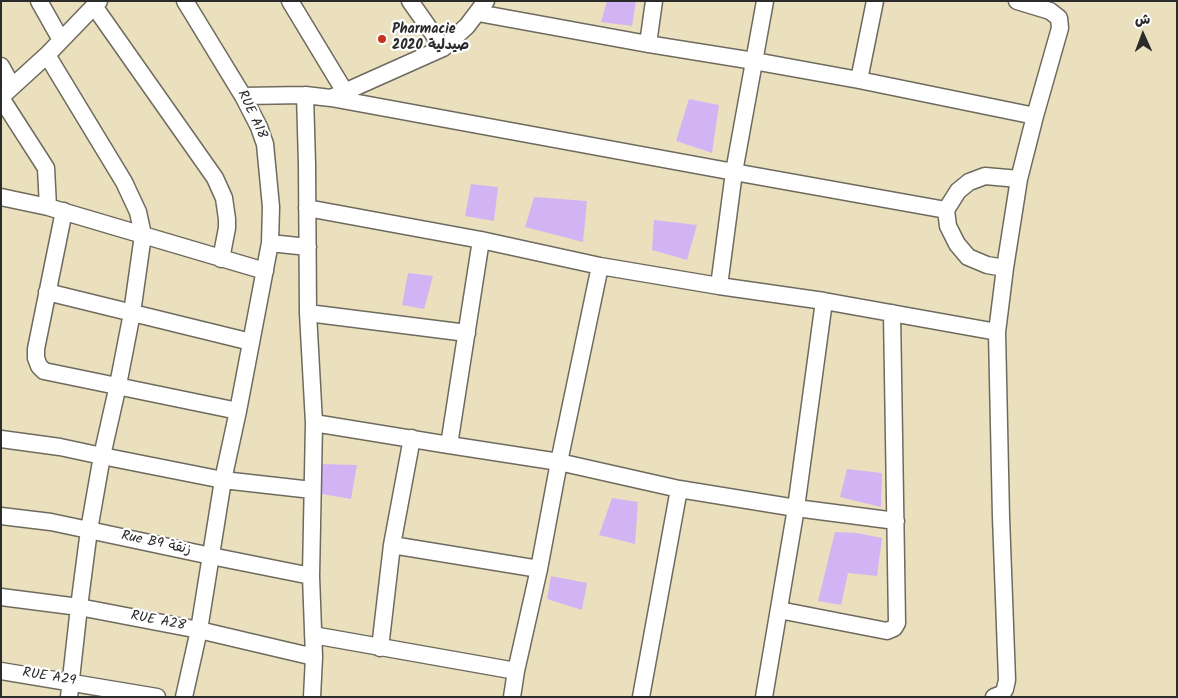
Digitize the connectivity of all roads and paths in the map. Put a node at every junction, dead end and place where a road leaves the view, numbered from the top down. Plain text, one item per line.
1 (39, 1) edge
2 (185, 1) edge
3 (290, 1) edge
4 (410, 1) edge
5 (654, 1) edge
6 (765, 1) edge
7 (875, 1) edge
8 (1017, 1) edge
9 (97, 4) edge
10 (482, 7) edge
11 (61, 40) junction
12 (648, 44) junction
13 (443, 48) junction
14 (47, 54) junction
15 (754, 61) junction
16 (1, 66) edge
17 (858, 80) junction
18 (5, 94) edge
19 (305, 95) junction
20 (338, 95) junction
21 (244, 96) junction
22 (1035, 116) junction
23 (734, 172) junction
24 (1019, 179) junction
25 (1, 198) edge
26 (48, 207) junction
27 (307, 208) junction
28 (946, 210) junction
29 (64, 211) junction
30 (143, 235) junction
31 (481, 240) junction
32 (270, 244) junction
33 (308, 247) junction
34 (221, 259) junction
35 (600, 266) junction
36 (1005, 268) junction
37 (265, 271) junction
38 (719, 286) junction
39 (47, 292) junction
40 (824, 301) junction
41 (132, 313) junction
42 (308, 313) junction
43 (892, 313) junction
44 (997, 332) junction
45 (467, 333) junction
46 (251, 342) junction
47 (118, 385) junction
48 (238, 411) junction
49 (314, 423) junction
50 (412, 438) junction
51 (1, 439) edge
52 (449, 445) junction
53 (102, 456) junction
54 (559, 462) junction
55 (223, 480) junction
56 (679, 489) junction
57 (312, 490) junction
58 (796, 508) junction
59 (1, 516) edge
60 (896, 521) junction
61 (89, 530) junction
62 (392, 545) junction
63 (211, 556) junction
64 (538, 569) junction
65 (310, 576) junction
66 (1, 597) edge
67 (79, 607) junction
68 (779, 610) junction
69 (199, 630) junction
70 (313, 636) junction
71 (380, 648) junction
72 (314, 657) junction
73 (1, 671) edge
74 (516, 672) junction
75 (70, 689) edge
76 (157, 697) edge
77 (184, 697) edge
78 (312, 697) edge
79 (512, 697) edge
80 (641, 697) edge
81 (764, 697) edge
82 (994, 697) edge

1 - 11 street
2 - 21 street, RUE A18
3 - 20 street
4 - 13 street
5 - 12 street
6 - 15 street
7 - 17 street
8 - 22 street
9 - 11 street
9 - 34 street
10 - 12 street
10 - 13 street
11 - 14 street
12 - 15 street
13 - 20 street
14 - 18 street
14 - 30 street
15 - 17 street
15 - 23 street
16 - 18 street
17 - 22 street
18 - 26 street
19 - 20 street
19 - 21 street
19 - 27 street
20 - 23 street
21 - 32 street, RUE A18
22 - 24 street
23 - 28 street
23 - 38 street
24 - 28 street
24 - 36 street
25 - 26 street
26 - 29 street
27 - 31 street
27 - 33 street
28 - 36 street
29 - 30 street
29 - 39 street
30 - 34 street
30 - 41 street
31 - 35 street
31 - 45 street
32 - 33 street
32 - 37 street, RUE A18
33 - 42 street
34 - 37 street
35 - 38 street
35 - 54 street
36 - 44 street
37 - 46 street, RUE A18
38 - 40 street
39 - 41 street
39 - 47 street
40 - 43 street
40 - 58 street
41 - 46 street
41 - 47 street
42 - 45 street
42 - 49 street
43 - 44 street
43 - 60 street
44 - 82 street
45 - 52 street
46 - 48 street, RUE A18
47 - 48 street
47 - 53 street
48 - 55 street, RUE A18
49 - 50 street
49 - 57 street
50 - 52 street
50 - 62 street
51 - 53 street
52 - 54 street
53 - 55 street
53 - 61 street
54 - 56 street
54 - 64 street
55 - 57 street
55 - 63 street, RUE A18
56 - 58 street
56 - 80 street
57 - 65 street
58 - 60 street
58 - 68 street
59 - 61 street, Rue B9 زنقة
60 - 68 street
61 - 63 street, Rue B9 زنقة
61 - 67 street
62 - 64 street
62 - 71 street
63 - 65 street, Rue B9 زنقة
63 - 69 street, RUE A18
64 - 74 street
65 - 70 street
66 - 67 street, RUE A28
67 - 69 street, RUE A28
67 - 75 street
68 - 81 street
69 - 72 street, RUE A28
69 - 77 street, RUE A18
70 - 71 street
70 - 72 street
71 - 74 street
72 - 78 street
73 - 75 street, RUE A29
74 - 79 street
75 - 76 street, RUE A29

